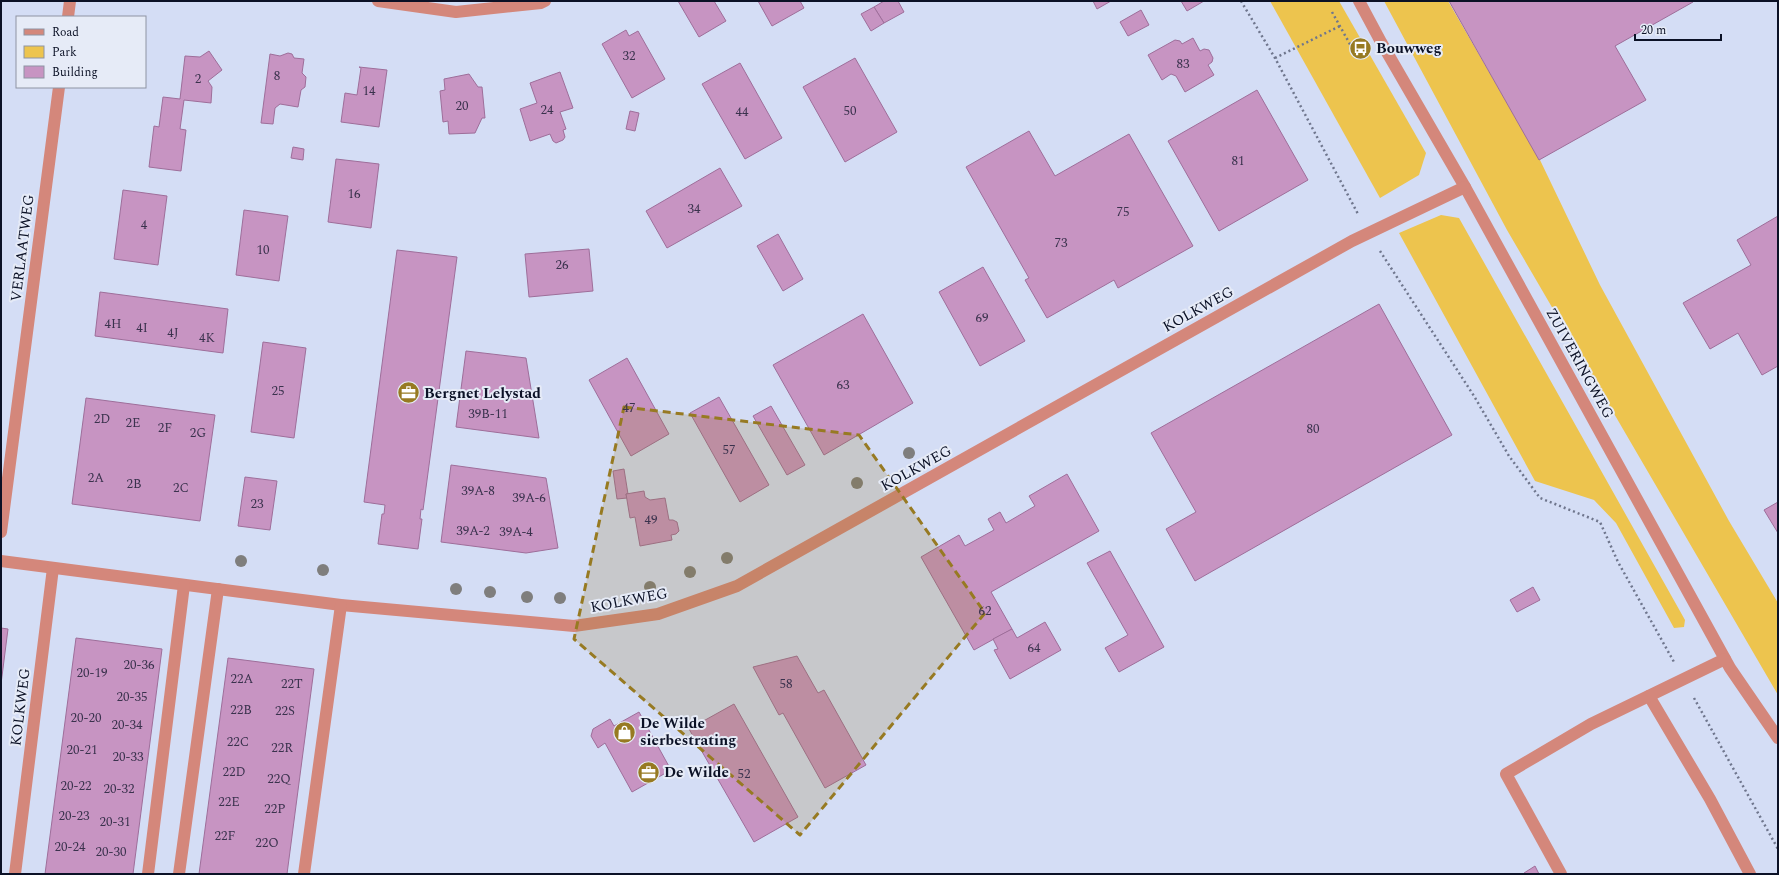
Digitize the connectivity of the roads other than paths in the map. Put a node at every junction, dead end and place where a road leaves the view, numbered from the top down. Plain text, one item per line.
1 (70, 1) edge
2 (378, 1) edge
3 (545, 1) edge
4 (1359, 1) edge
5 (68, 16) edge
6 (59, 88) edge
7 (1465, 187) junction
8 (1, 532) edge
9 (1, 562) edge
10 (53, 568) junction
11 (184, 585) junction
12 (218, 589) junction
13 (341, 605) junction
14 (1725, 659) junction
15 (1649, 696) junction
16 (1778, 738) edge
17 (15, 874) edge
18 (148, 874) edge
19 (179, 874) edge
20 (304, 874) edge
21 (1561, 874) edge
22 (1750, 874) edge

1 - 5 street
2 - 3 street
4 - 7 street, ZUIVERINGWEG
6 - 8 street, VERLAATWEG
7 - 13 street, KOLKWEG
7 - 14 street, ZUIVERINGWEG
9 - 10 street, KOLKWEG
10 - 11 street, KOLKWEG
10 - 17 street, KOLKWEG
11 - 12 street, KOLKWEG
11 - 18 street
12 - 13 street, KOLKWEG
12 - 19 street
13 - 20 street
14 - 15 street
14 - 16 street, ZUIVERINGWEG
15 - 21 street
15 - 22 street

